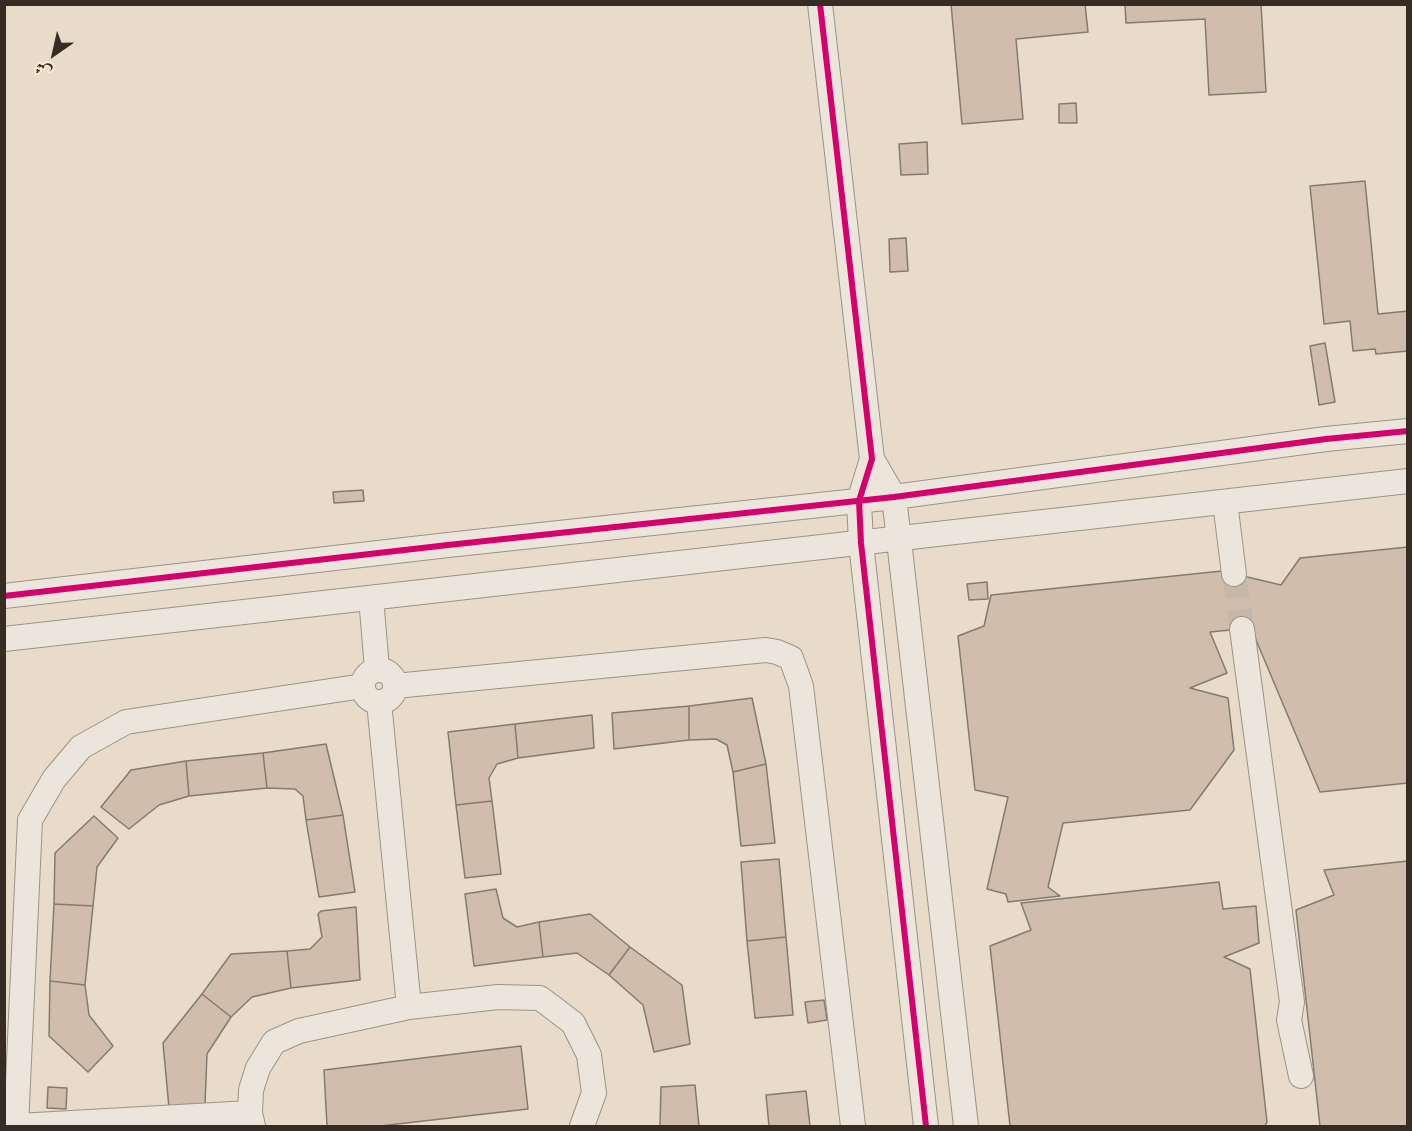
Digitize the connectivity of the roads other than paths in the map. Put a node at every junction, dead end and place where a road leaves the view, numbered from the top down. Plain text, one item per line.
1 (820, 4) edge
2 (1407, 431) edge
3 (872, 459) junction
4 (1407, 481) edge
5 (894, 497) junction
6 (859, 501) junction
7 (1225, 502) junction
8 (900, 538) junction
9 (861, 543) junction
10 (1234, 574) tunnel mouth
11 (4, 596) edge
12 (371, 598) junction
13 (1242, 629) tunnel mouth
14 (4, 639) edge
15 (378, 686) junction
16 (410, 1007) junction
17 (1301, 1076) dead end
18 (252, 1120) edge
19 (17, 1126) edge
20 (582, 1126) edge
21 (853, 1126) edge
22 (926, 1126) edge
23 (966, 1126) edge

1 - 3 street
2 - 5 street
3 - 5 street
3 - 6 street
4 - 7 street
5 - 6 street
5 - 8 street
6 - 9 street
6 - 11 street
7 - 8 street
7 - 10 street
8 - 9 street
8 - 23 street
9 - 12 street
9 - 22 street
12 - 14 street
12 - 15 street
13 - 17 street
15 - 16 street
15 - 19 street
15 - 21 street
16 - 18 street
16 - 20 street
18 - 19 street

